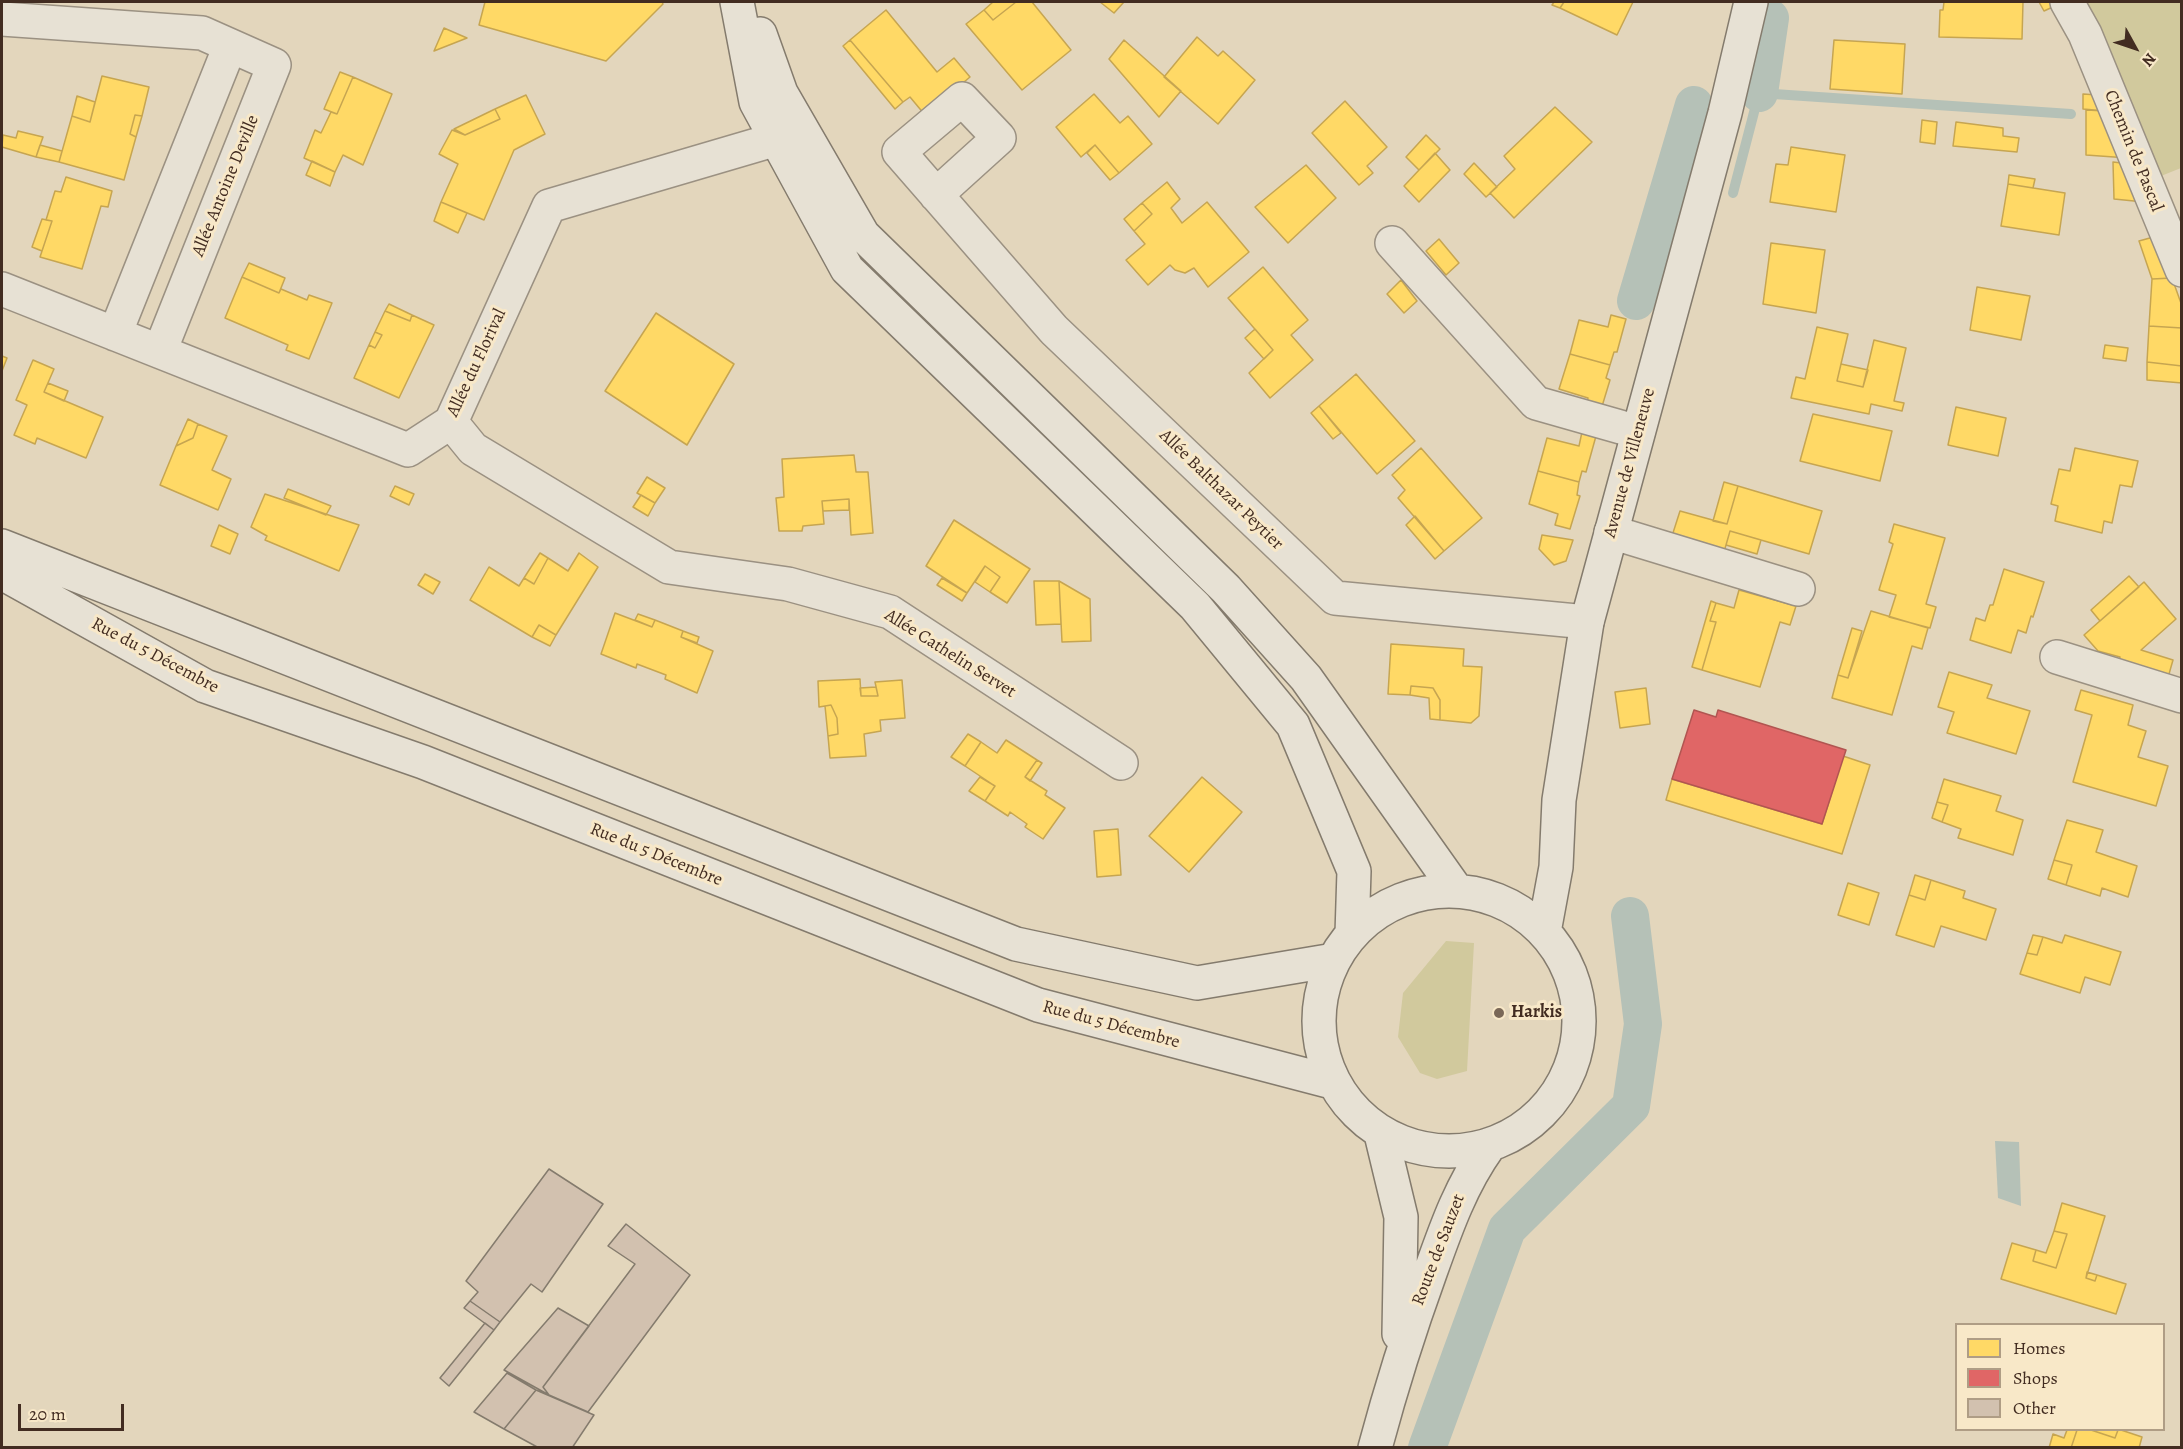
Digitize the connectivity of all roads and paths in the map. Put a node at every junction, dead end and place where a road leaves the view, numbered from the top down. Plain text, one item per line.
1 (737, 2) edge
2 (748, 2) edge
3 (1751, 2) edge
4 (2067, 2) edge
5 (2, 19) edge
6 (230, 46) junction
7 (777, 139) junction
8 (936, 195) dead end
9 (1392, 243) dead end
10 (2181, 270) edge
11 (2, 289) edge
12 (115, 334) junction
13 (160, 351) junction
14 (451, 422) junction
15 (1638, 432) junction
16 (1611, 532) junction
17 (2, 546) edge
18 (2, 573) edge
19 (1798, 589) dead end
20 (1587, 622) junction
21 (2057, 657) dead end
22 (2181, 696) edge
23 (1120, 763) dead end
24 (1457, 891) junction
25 (1544, 932) junction
26 (1343, 947) junction
27 (1332, 1082) junction
28 (1381, 1134) junction
29 (1489, 1146) junction
30 (1399, 1359) junction
31 (1375, 1448) edge

1 - 7 main road
2 - 24 main road
3 - 15 main road, Avenue de Villeneuve
4 - 10 main road, Chemin de Pascal
5 - 6 main road, Allée Antoine Deville
6 - 12 main road
6 - 13 main road, Allée Antoine Deville
7 - 14 main road, Allée du Florival
7 - 26 main road
8 - 20 main road, Allée Balthazar Peytier
9 - 15 main road
11 - 12 main road, Allée du Florival
12 - 13 main road, Allée du Florival
13 - 14 main road, Allée du Florival
14 - 23 main road, Allée Cathelin Servet
15 - 16 main road, Avenue de Villeneuve
16 - 19 main road
16 - 20 main road, Avenue de Villeneuve
17 - 26 main road
18 - 27 main road, Rue du 5 Décembre
20 - 25 main road, Avenue de Villeneuve
21 - 22 main road
24 - 25 main road
24 - 26 main road
25 - 29 main road
26 - 27 main road
27 - 28 main road
28 - 29 main road
28 - 30 main road, Route de Sauzet
29 - 30 main road, Route de Sauzet
30 - 31 main road, Route de Sauzet

